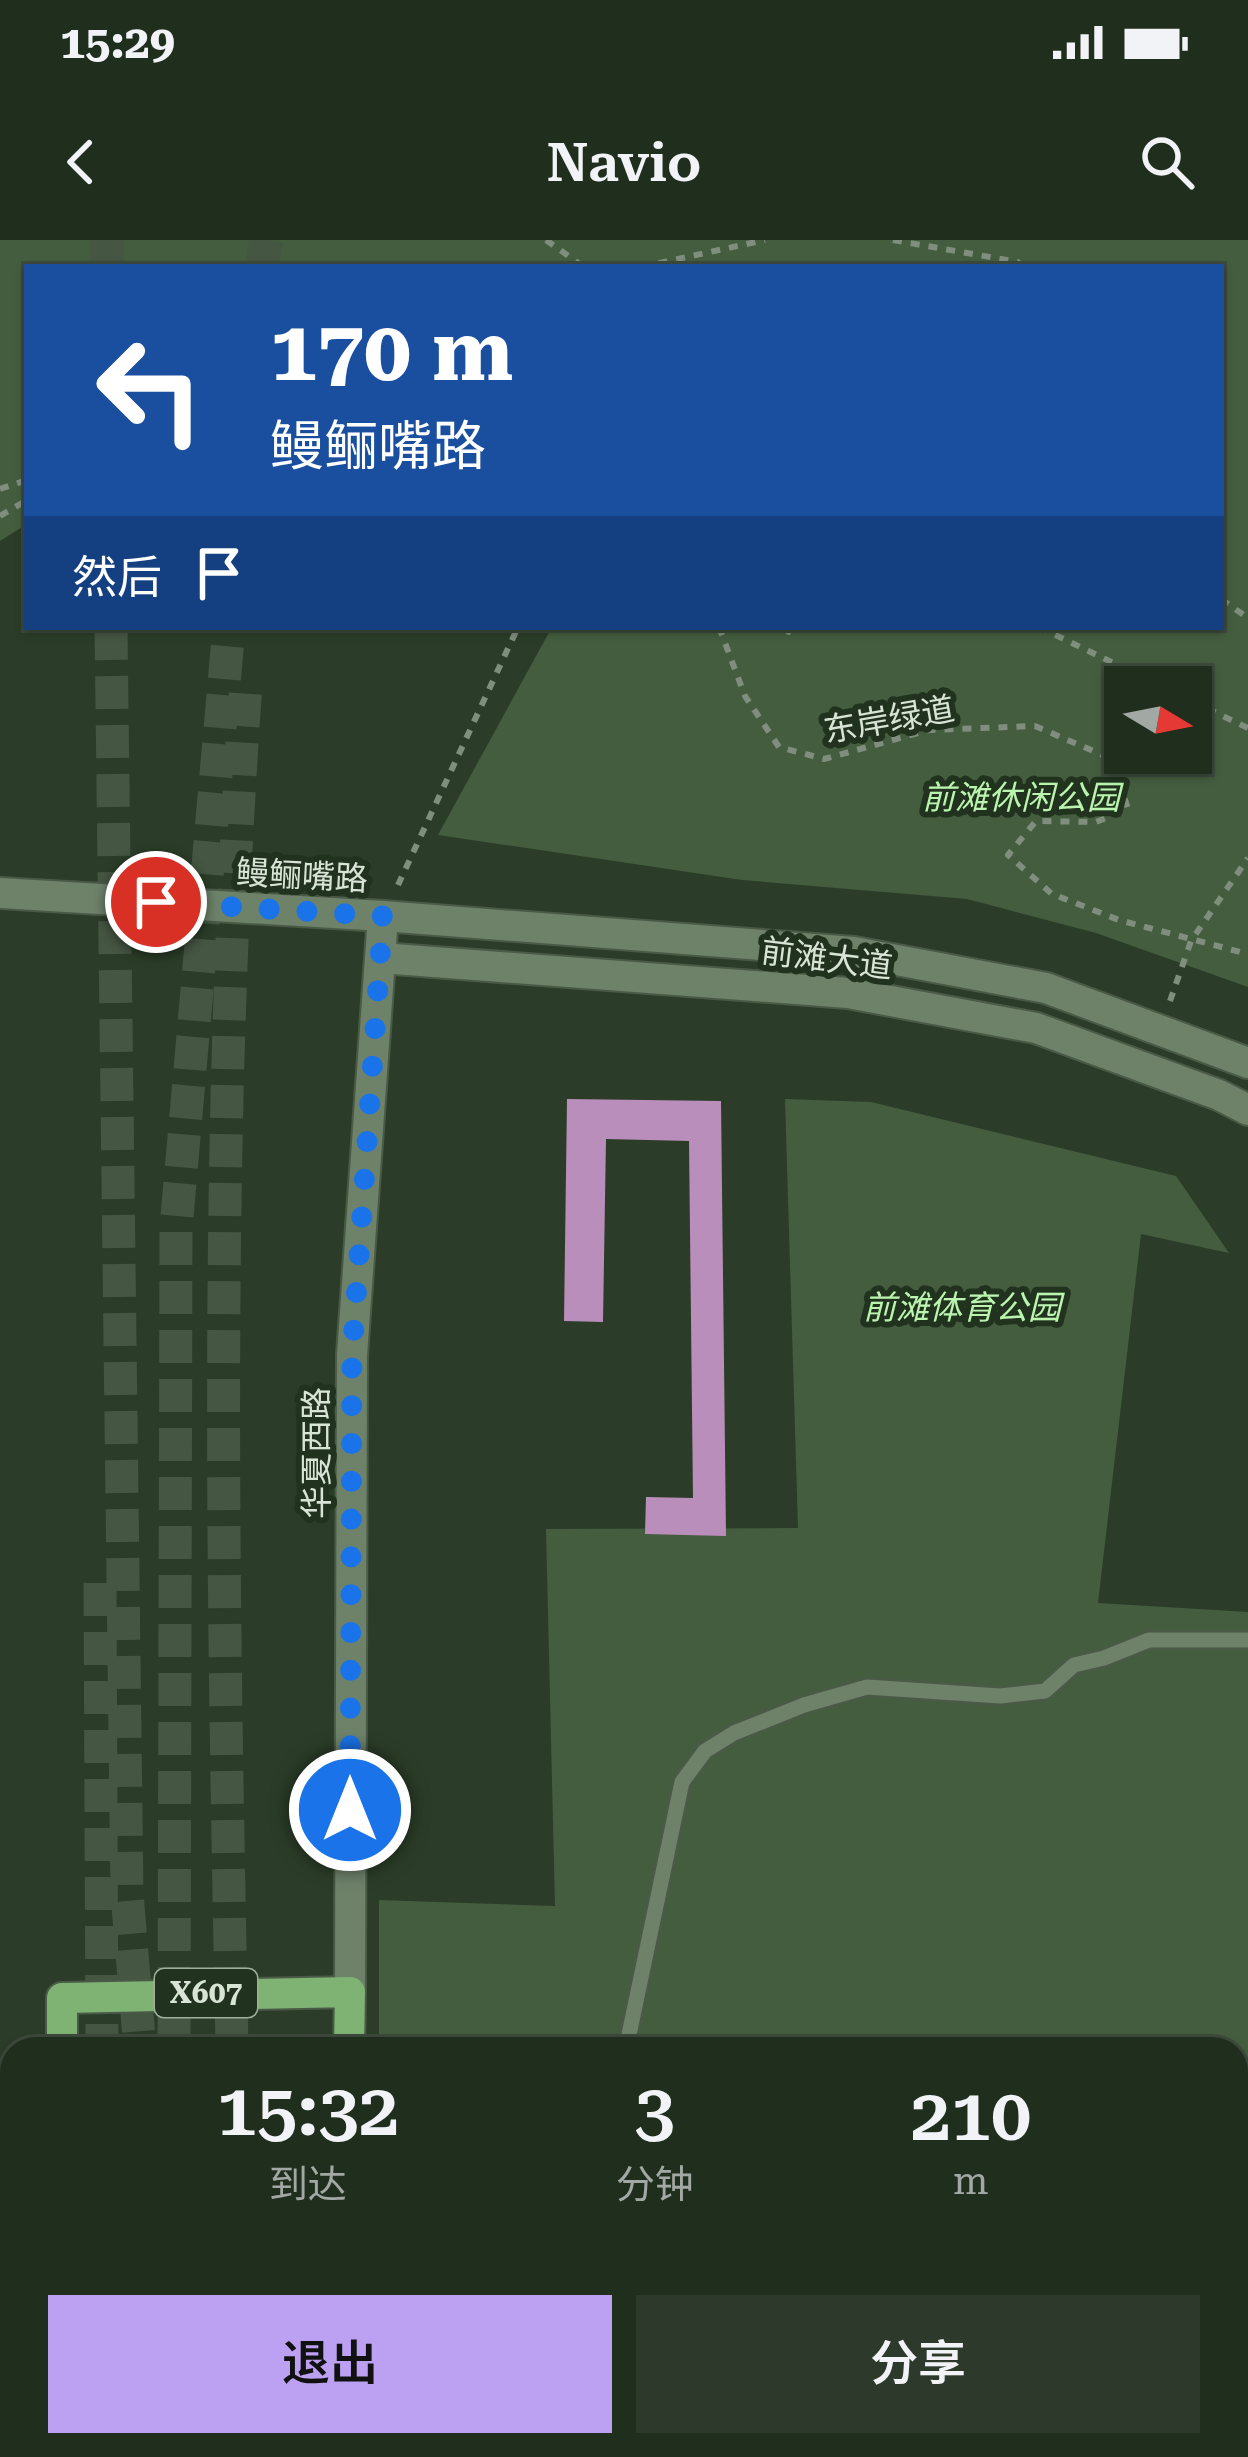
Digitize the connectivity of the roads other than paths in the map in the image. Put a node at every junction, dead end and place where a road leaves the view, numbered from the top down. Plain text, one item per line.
1 (0, 893) edge
2 (383, 916) junction
3 (381, 958) junction
4 (1248, 1063) edge
5 (1248, 1110) edge
6 (1248, 1640) edge
7 (350, 1992) junction
8 (62, 2037) edge
9 (349, 2037) edge
10 (629, 2037) edge

1 - 2 street, 鳗鲡嘴路
2 - 3 street, 华夏西路
2 - 4 street, 前滩大道
3 - 5 street, 前滩大道
3 - 7 street, 华夏西路
6 - 10 lane
7 - 8 main road, X607
7 - 9 main road, 华夏西路

